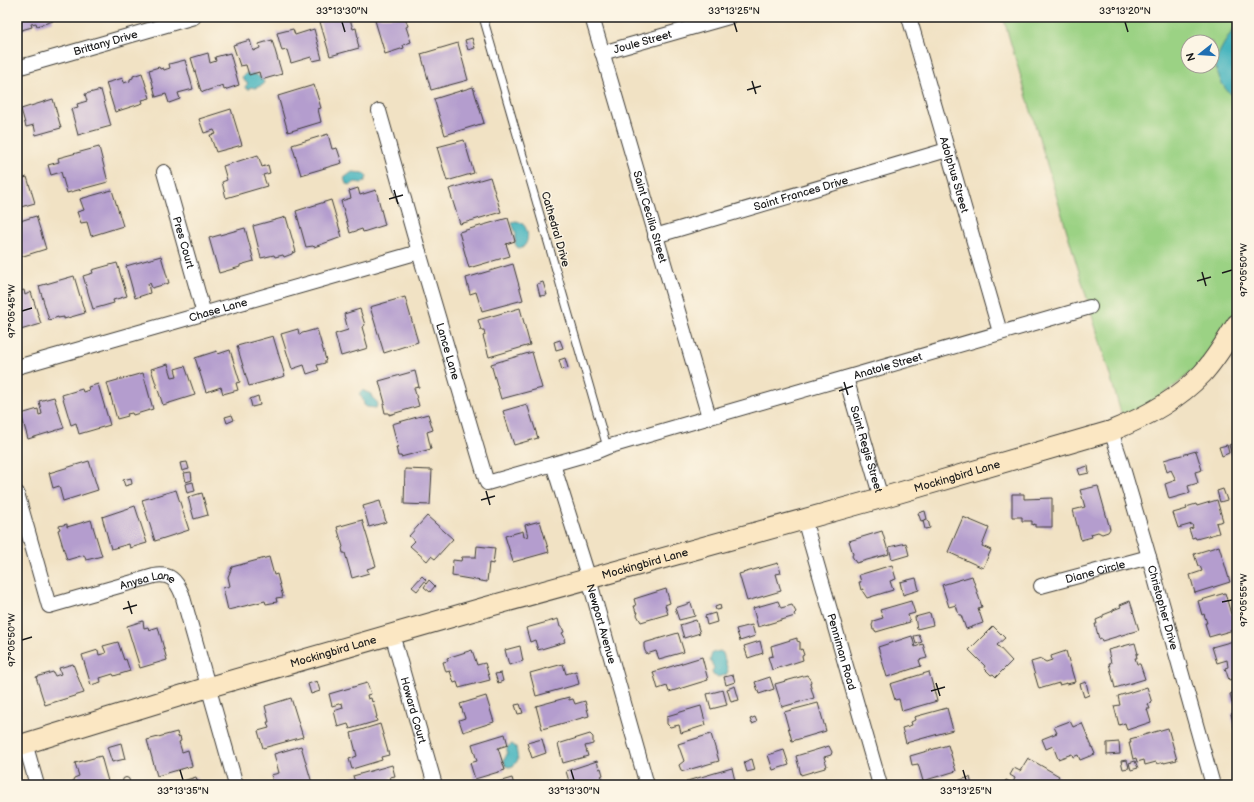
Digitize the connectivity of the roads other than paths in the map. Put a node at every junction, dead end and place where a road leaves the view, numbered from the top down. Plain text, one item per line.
1 (194, 17) edge
2 (483, 17) edge
3 (592, 17) edge
4 (729, 17) edge
5 (908, 17) edge
6 (602, 53) junction
7 (17, 68) edge
8 (379, 111) dead end
9 (946, 150) junction
10 (164, 172) dead end
11 (655, 236) junction
12 (419, 252) junction
13 (1090, 307) dead end
14 (204, 314) junction
15 (1237, 324) edge
16 (1000, 332) junction
17 (17, 366) edge
18 (846, 378) junction
19 (709, 417) junction
20 (1111, 431) junction
21 (601, 449) junction
22 (553, 464) junction
23 (17, 493) edge
24 (881, 498) junction
25 (804, 519) junction
26 (1149, 557) junction
27 (589, 579) junction
28 (1041, 586) dead end
29 (392, 634) junction
30 (209, 687) junction
31 (21, 745) edge
32 (37, 785) edge
33 (236, 785) edge
34 (435, 785) edge
35 (647, 785) edge
36 (880, 785) edge
37 (1213, 785) edge

1 - 7 street, Brittany Drive
2 - 21 lane, Cathedral Drive
3 - 6 street, Saint Cecilia Street
4 - 6 street, Joule Street
5 - 9 street, Adolphus Street
6 - 11 street, Saint Cecilia Street
8 - 12 street, Lance Lane
9 - 11 street, Saint Frances Drive
9 - 16 street, Adolphus Street
10 - 14 street, Pres Court
11 - 19 street, Saint Cecilia Street
12 - 14 street, Chase Lane
12 - 22 street, Lance Lane
13 - 16 street, Anatole Street
14 - 17 street, Chase Lane
15 - 20 street, Mockingbird Lane
16 - 18 street, Anatole Street
18 - 19 street, Anatole Street
18 - 24 street, Saint Regis Street
19 - 21 street, Anatole Street
20 - 24 street, Mockingbird Lane
20 - 26 street, Christopher Drive
21 - 22 street, Lance Lane
22 - 27 street, Newport Avenue
23 - 30 street, Anysa Lane
24 - 25 street, Mockingbird Lane
25 - 27 street, Mockingbird Lane
25 - 36 street, Penniman Road
26 - 28 street, Diane Circle
26 - 37 street, Christopher Drive
27 - 29 street, Mockingbird Lane
27 - 35 street, Newport Avenue
29 - 30 street, Mockingbird Lane
29 - 34 street, Howard Court
30 - 31 street, Mockingbird Lane
30 - 33 street, Anysa Lane
31 - 32 street

